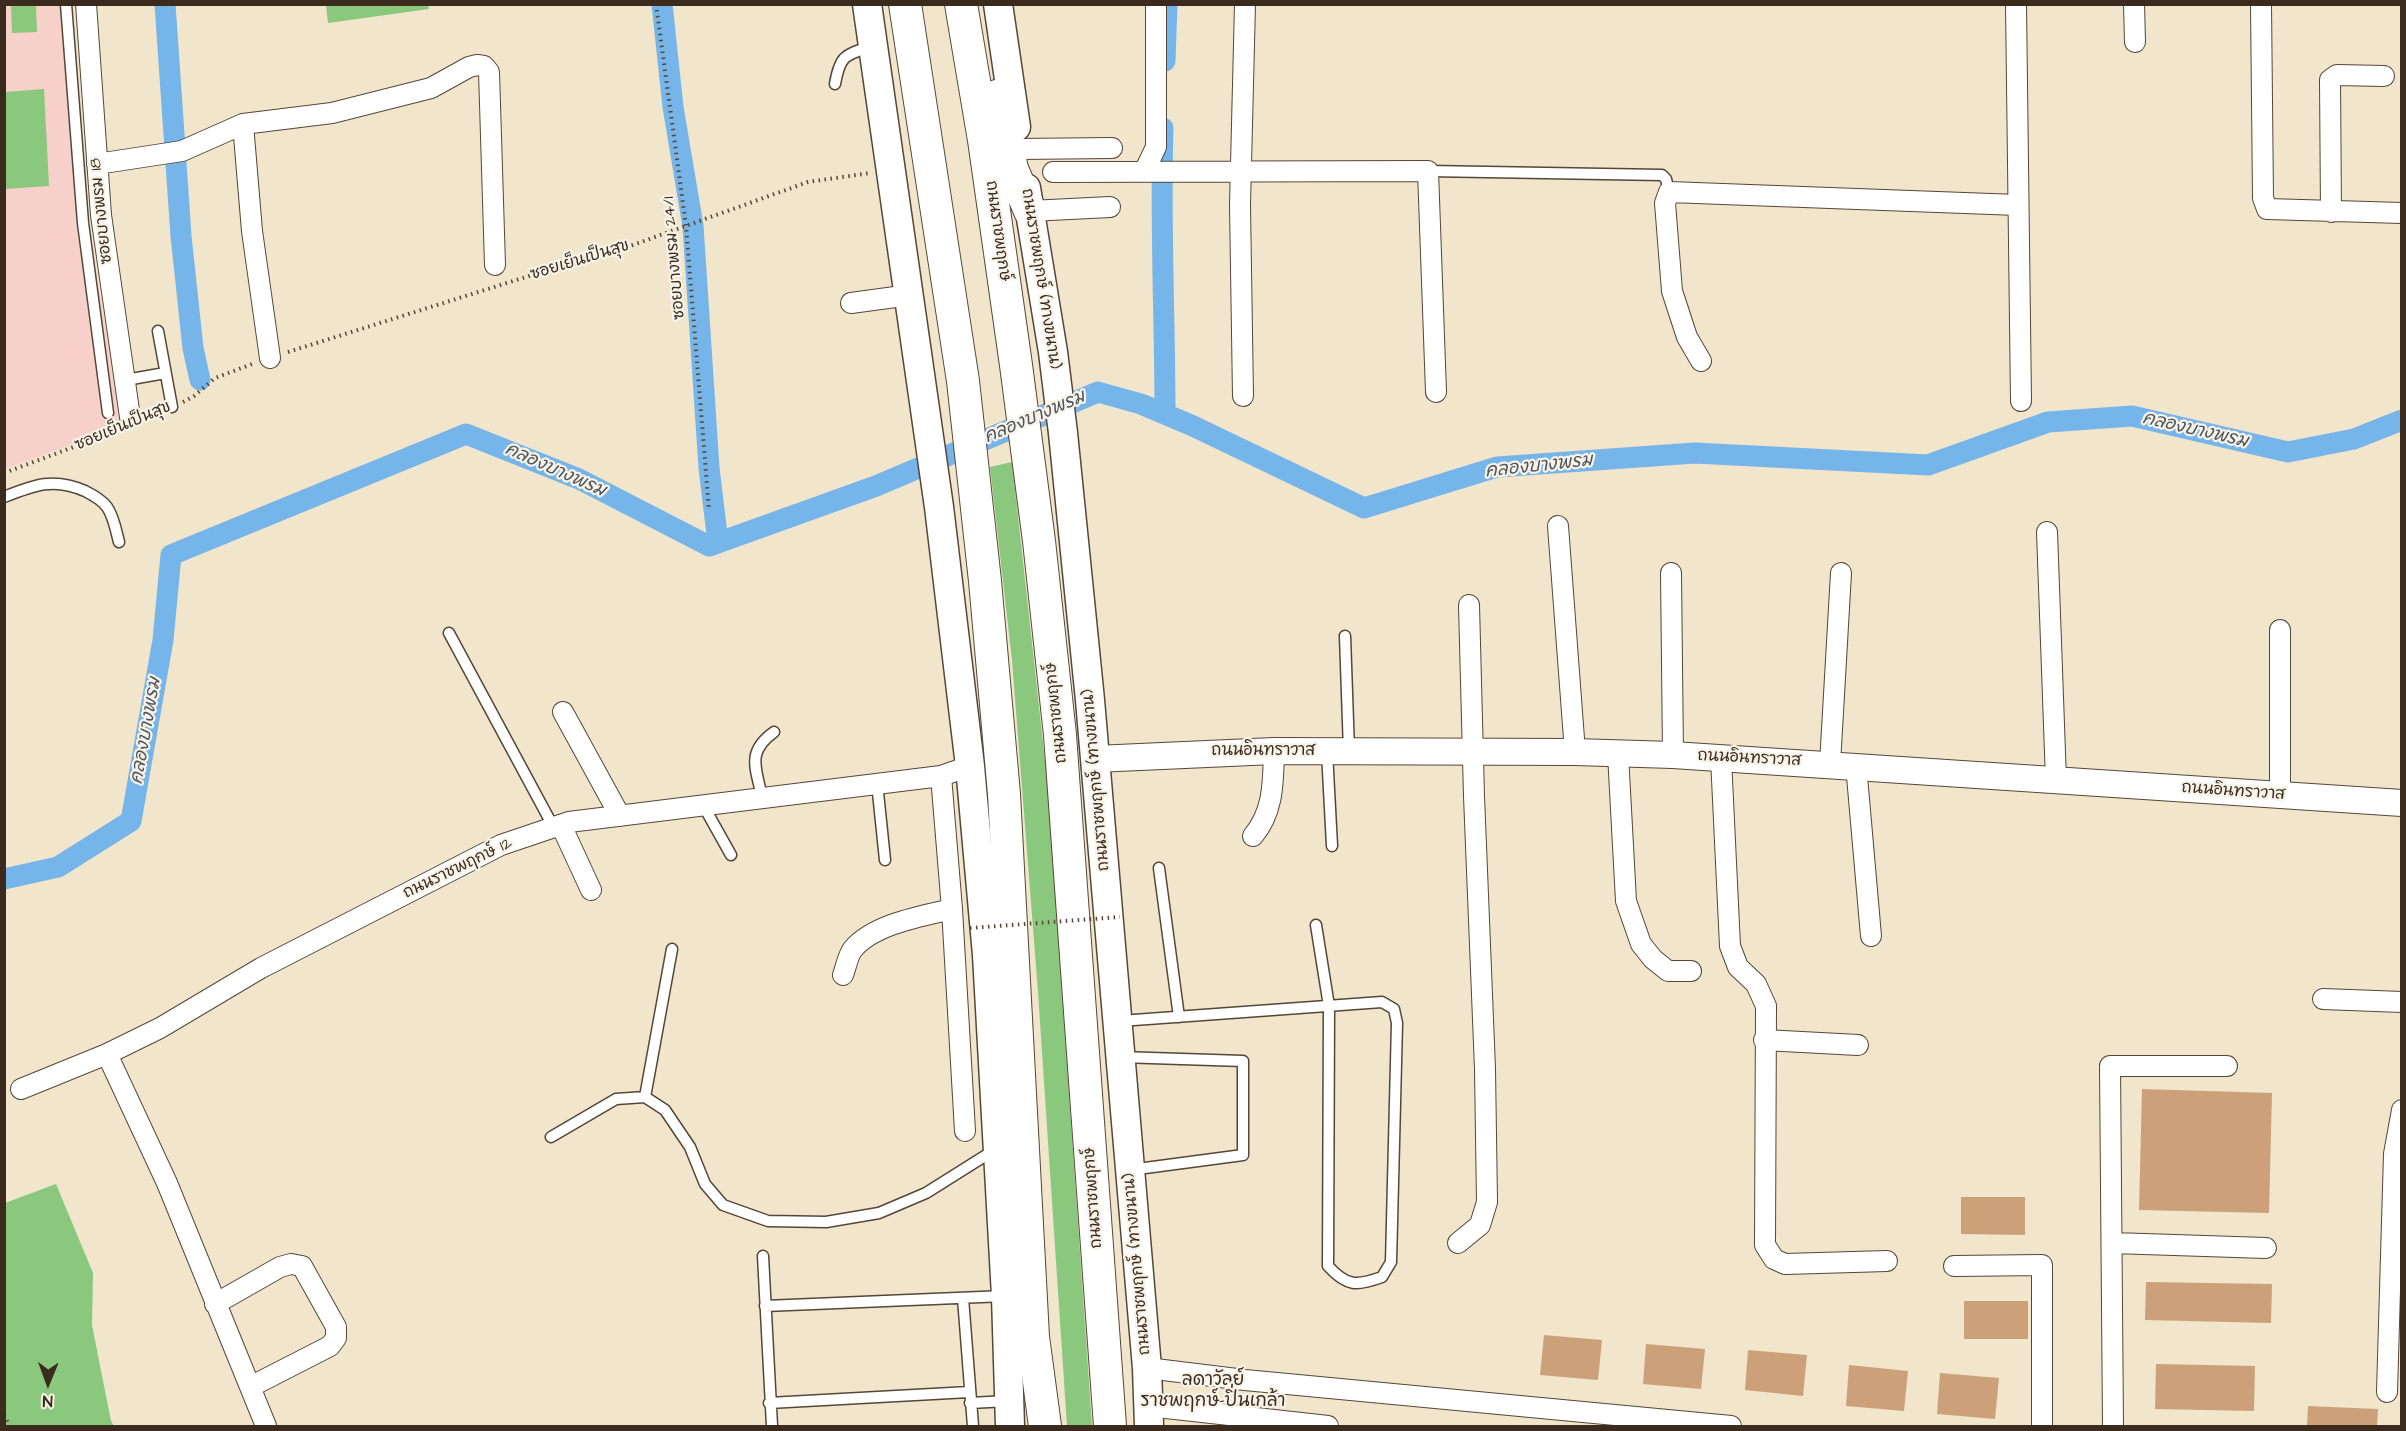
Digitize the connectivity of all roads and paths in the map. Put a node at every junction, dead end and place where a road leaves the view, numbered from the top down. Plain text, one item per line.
1 (66, 4) edge
2 (86, 4) edge
3 (656, 4) edge
4 (867, 4) edge
5 (905, 4) edge
6 (961, 4) edge
7 (978, 4) edge
8 (999, 4) edge
9 (1156, 4) edge
10 (1245, 4) edge
11 (2016, 4) edge
12 (2133, 4) edge
13 (2261, 4) edge
14 (2135, 42) dead end
15 (874, 45) junction
16 (2384, 76) dead end
17 (835, 84) dead end
18 (243, 124) junction
19 (1018, 143) junction
20 (1112, 148) dead end
21 (97, 164) junction
22 (892, 171) junction
23 (1153, 171) junction
24 (1241, 171) junction
25 (1428, 171) junction
26 (1053, 172) dead end
27 (1669, 192) junction
28 (2018, 205) junction
29 (1110, 207) dead end
30 (1030, 211) junction
31 (2331, 212) junction
32 (2402, 213) edge
33 (687, 226) junction
34 (495, 265) dead end
35 (910, 295) junction
36 (851, 303) dead end
37 (158, 331) dead end
38 (270, 358) junction
39 (1701, 361) dead end
40 (165, 373) junction
41 (126, 380) junction
42 (1436, 392) dead end
43 (1243, 396) dead end
44 (2021, 401) dead end
45 (172, 407) joint
46 (108, 413) dead end
47 (125, 423) joint
48 (4, 473) edge
49 (4, 497) edge
50 (709, 510) dead end
51 (1558, 525) dead end
52 (2047, 532) dead end
53 (119, 542) dead end
54 (1671, 573) dead end
55 (1841, 573) dead end
56 (1469, 605) dead end
57 (2280, 630) dead end
58 (449, 633) dead end
59 (1345, 636) dead end
60 (563, 712) dead end
61 (774, 732) dead end
62 (1274, 751) junction
63 (1338, 752) junction
64 (1575, 752) junction
65 (1474, 753) junction
66 (1618, 753) junction
67 (1673, 755) junction
68 (1720, 758) junction
69 (1095, 759) junction
70 (1830, 764) junction
71 (1856, 765) junction
72 (970, 766) junction
73 (940, 776) junction
74 (2056, 780) junction
75 (877, 783) junction
76 (2280, 795) junction
77 (762, 797) junction
78 (2402, 802) edge
79 (703, 805) junction
80 (620, 816) junction
81 (557, 826) junction
82 (1253, 836) dead end
83 (1332, 846) dead end
84 (731, 855) dead end
85 (885, 860) dead end
86 (1159, 868) dead end
87 (591, 890) dead end
88 (952, 909) junction
89 (1120, 917) dead end
90 (1316, 926) dead end
91 (970, 928) dead end
92 (1871, 936) dead end
93 (672, 949) dead end
94 (1691, 971) dead end
95 (843, 975) dead end
96 (2323, 999) dead end
97 (2402, 1002) edge
98 (1329, 1006) junction
99 (1179, 1017) junction
100 (1117, 1021) junction
101 (1764, 1040) junction
102 (1858, 1045) dead end
103 (106, 1054) junction
104 (1120, 1057) junction
105 (2228, 1066) dead end
106 (21, 1089) dead end
107 (645, 1097) junction
108 (2402, 1110) edge
109 (964, 1131) dead end
110 (551, 1137) dead end
111 (997, 1149) junction
112 (1130, 1170) junction
113 (1458, 1243) dead end
114 (2113, 1243) junction
115 (2266, 1248) dead end
116 (763, 1256) dead end
117 (1887, 1261) dead end
118 (1954, 1266) dead end
119 (1006, 1296) junction
120 (963, 1298) junction
121 (215, 1304) junction
122 (765, 1306) junction
123 (1033, 1337) junction
124 (2395, 1344) edge
125 (1105, 1354) junction
126 (1147, 1368) junction
127 (250, 1387) junction
128 (2387, 1392) dead end
129 (970, 1397) junction
130 (770, 1403) junction
131 (1009, 1414) edge
132 (4, 1415) edge
133 (1149, 1416) edge
134 (8, 1423) dead end
135 (266, 1426) edge
136 (772, 1426) edge
137 (973, 1426) edge
138 (1025, 1426) edge
139 (1045, 1426) edge
140 (1110, 1426) edge
141 (1125, 1426) edge
142 (1328, 1426) edge
143 (1731, 1426) edge
144 (2042, 1426) edge
145 (2113, 1426) edge

1 - 46 lane
2 - 21 street, ซอยบางพรม 18
3 - 33 path, ซอยบางพรม 24/1
4 - 15 main road
5 - 123 main road
6 - 125 main road, ถนนราชพฤกษ์
7 - 30 main road
8 - 19 main road
9 - 23 street
10 - 24 street
11 - 28 street
12 - 14 street
13 - 31 street
15 - 17 lane
15 - 22 main road
16 - 31 street
18 - 21 street
18 - 34 street
18 - 38 street
19 - 20 street
19 - 30 main road, ถนนราชพฤกษ์ (ทางขนาน)
21 - 41 street, ซอยบางพรม 18
22 - 33 path, ซอยเย็นเป็นสุข
22 - 35 main road
23 - 24 street
23 - 26 street
24 - 25 street
24 - 43 street
25 - 27 lane
25 - 42 street
27 - 28 street
27 - 39 street
28 - 44 street
29 - 30 street
30 - 69 main road, ถนนราชพฤกษ์ (ทางขนาน)
31 - 32 street
33 - 38 path, ซอยเย็นเป็นสุข
33 - 50 path, ซอยบางพรม 24/1
35 - 36 street
35 - 72 main road
37 - 40 lane
38 - 45 path, ซอยเย็นเป็นสุข
40 - 41 lane
40 - 45 lane
41 - 47 street, ซอยบางพรม 18
47 - 48 path, ซอยเย็นเป็นสุข
49 - 53 lane
51 - 64 street
52 - 74 street
54 - 67 street
55 - 70 street
56 - 65 street
57 - 76 street
58 - 81 lane
59 - 63 lane
60 - 80 street
61 - 77 lane
62 - 63 street, ถนนอินทราวาส
62 - 69 street, ถนนอินทราวาส
62 - 82 street
63 - 65 street, ถนนอินทราวาส
63 - 83 lane
64 - 65 street, ถนนอินทราวาส
64 - 66 street, ถนนอินทราวาส
65 - 113 street
66 - 67 street, ถนนอินทราวาส
66 - 94 street
67 - 68 street, ถนนอินทราวาส
68 - 70 street, ถนนอินทราวาส
68 - 101 street
69 - 100 main road, ถนนราชพฤกษ์ (ทางขนาน)
70 - 71 street, ถนนอินทราวาส
71 - 74 street, ถนนอินทราวาส
71 - 92 street
72 - 73 street, ถนนราชพฤกษ์ 12
72 - 111 main road
73 - 75 street, ถนนราชพฤกษ์ 12
73 - 88 street
74 - 76 street, ถนนอินทราวาส
75 - 77 street, ถนนราชพฤกษ์ 12
75 - 85 lane
76 - 78 street, ถนนอินทราวาส
77 - 79 street, ถนนราชพฤกษ์ 12
79 - 80 street, ถนนราชพฤกษ์ 12
79 - 84 lane
80 - 81 street, ถนนราชพฤกษ์ 12
81 - 87 street
81 - 103 street, ถนนราชพฤกษ์ 12
86 - 99 lane
88 - 95 street
88 - 109 street
89 - 91 path, bridge
90 - 98 lane
93 - 107 lane
96 - 97 street
98 - 98 lane
98 - 99 lane
99 - 100 lane
100 - 104 main road, ถนนราชพฤกษ์ (ทางขนาน)
101 - 102 street
101 - 117 street
103 - 106 street, ถนนราชพฤกษ์ 12
103 - 121 street
104 - 112 main road, ถนนราชพฤกษ์ (ทางขนาน)
104 - 112 lane
105 - 114 street
107 - 110 lane
107 - 111 lane
108 - 124 street
111 - 119 main road
112 - 126 main road, ถนนราชพฤกษ์ (ทางขนาน)
114 - 115 street
114 - 145 street
116 - 122 lane
118 - 144 street
119 - 120 lane
119 - 131 main road
120 - 122 lane
120 - 129 lane
121 - 127 street
121 - 127 street
122 - 130 lane
123 - 138 main road
123 - 139 main road
124 - 128 street
125 - 140 main road, ถนนราชพฤกษ์
125 - 141 main road
126 - 133 main road, ถนนราชพฤกษ์ (ทางขนาน)
126 - 143 street
127 - 135 street
129 - 130 lane
129 - 131 lane
129 - 137 lane
130 - 136 lane
132 - 134 path
133 - 142 street

